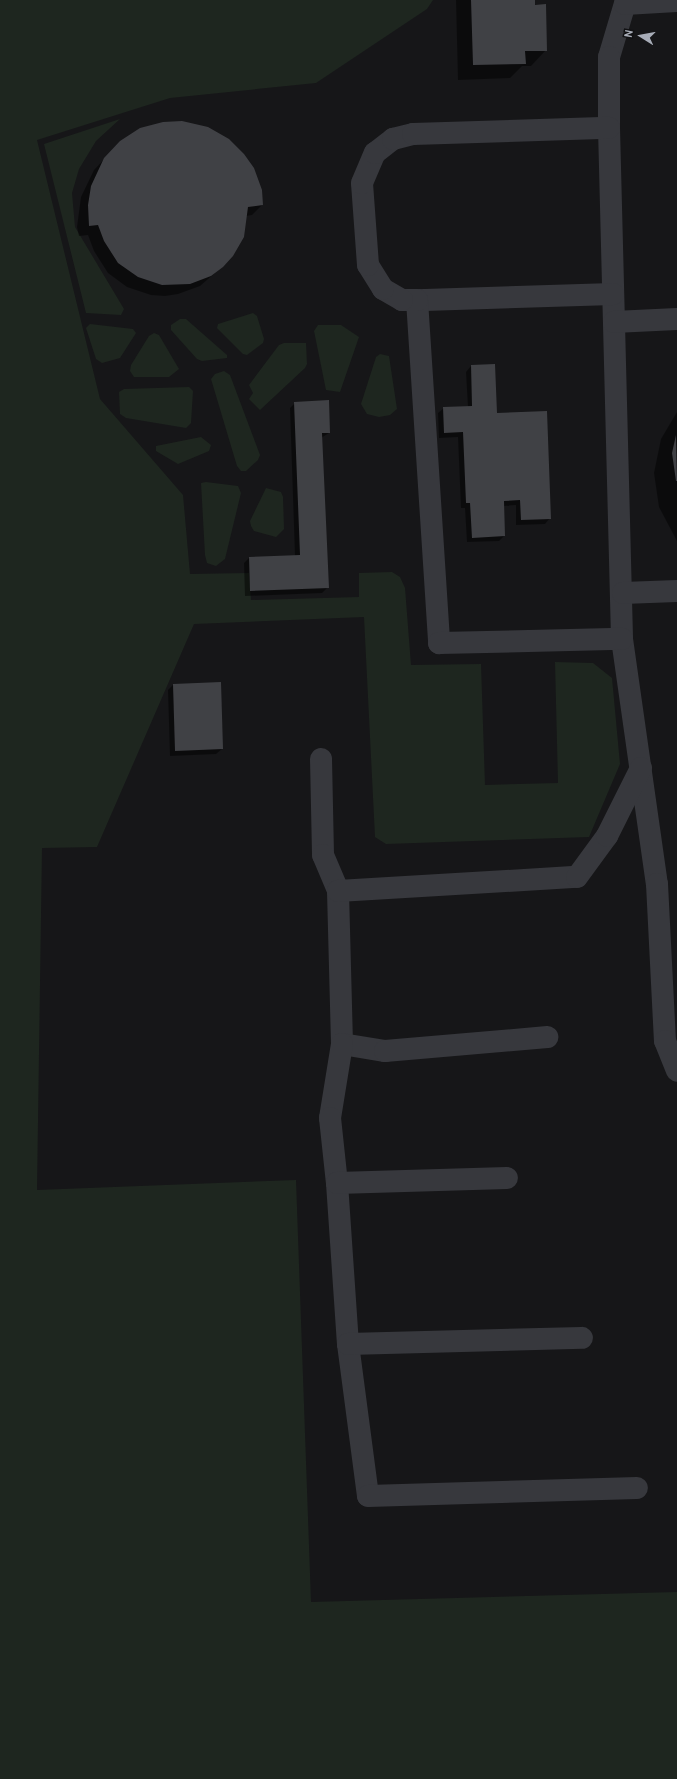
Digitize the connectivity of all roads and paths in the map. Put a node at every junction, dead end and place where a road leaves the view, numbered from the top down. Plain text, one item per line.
1 (677, 1) edge
2 (625, 2) edge
3 (609, 128) junction
4 (613, 294) junction
5 (417, 300) junction
6 (677, 319) edge
7 (614, 322) junction
8 (677, 591) edge
9 (623, 592) junction
10 (622, 639) junction
11 (321, 759) dead end
12 (641, 768) junction
13 (338, 891) junction
14 (547, 1037) dead end
15 (342, 1044) junction
16 (677, 1070) edge
17 (507, 1178) dead end
18 (337, 1183) junction
19 (582, 1338) dead end
20 (348, 1344) junction
21 (638, 1488) dead end

1 - 2 lane
2 - 3 lane
3 - 4 lane
3 - 5 lane
4 - 5 lane
4 - 7 lane
5 - 10 lane
6 - 7 lane
7 - 9 lane
8 - 9 lane
9 - 10 lane
10 - 12 lane
11 - 13 lane
12 - 13 lane
12 - 16 lane
13 - 15 lane
14 - 15 lane
15 - 18 lane
17 - 18 lane
18 - 20 lane
19 - 20 lane
20 - 21 lane

